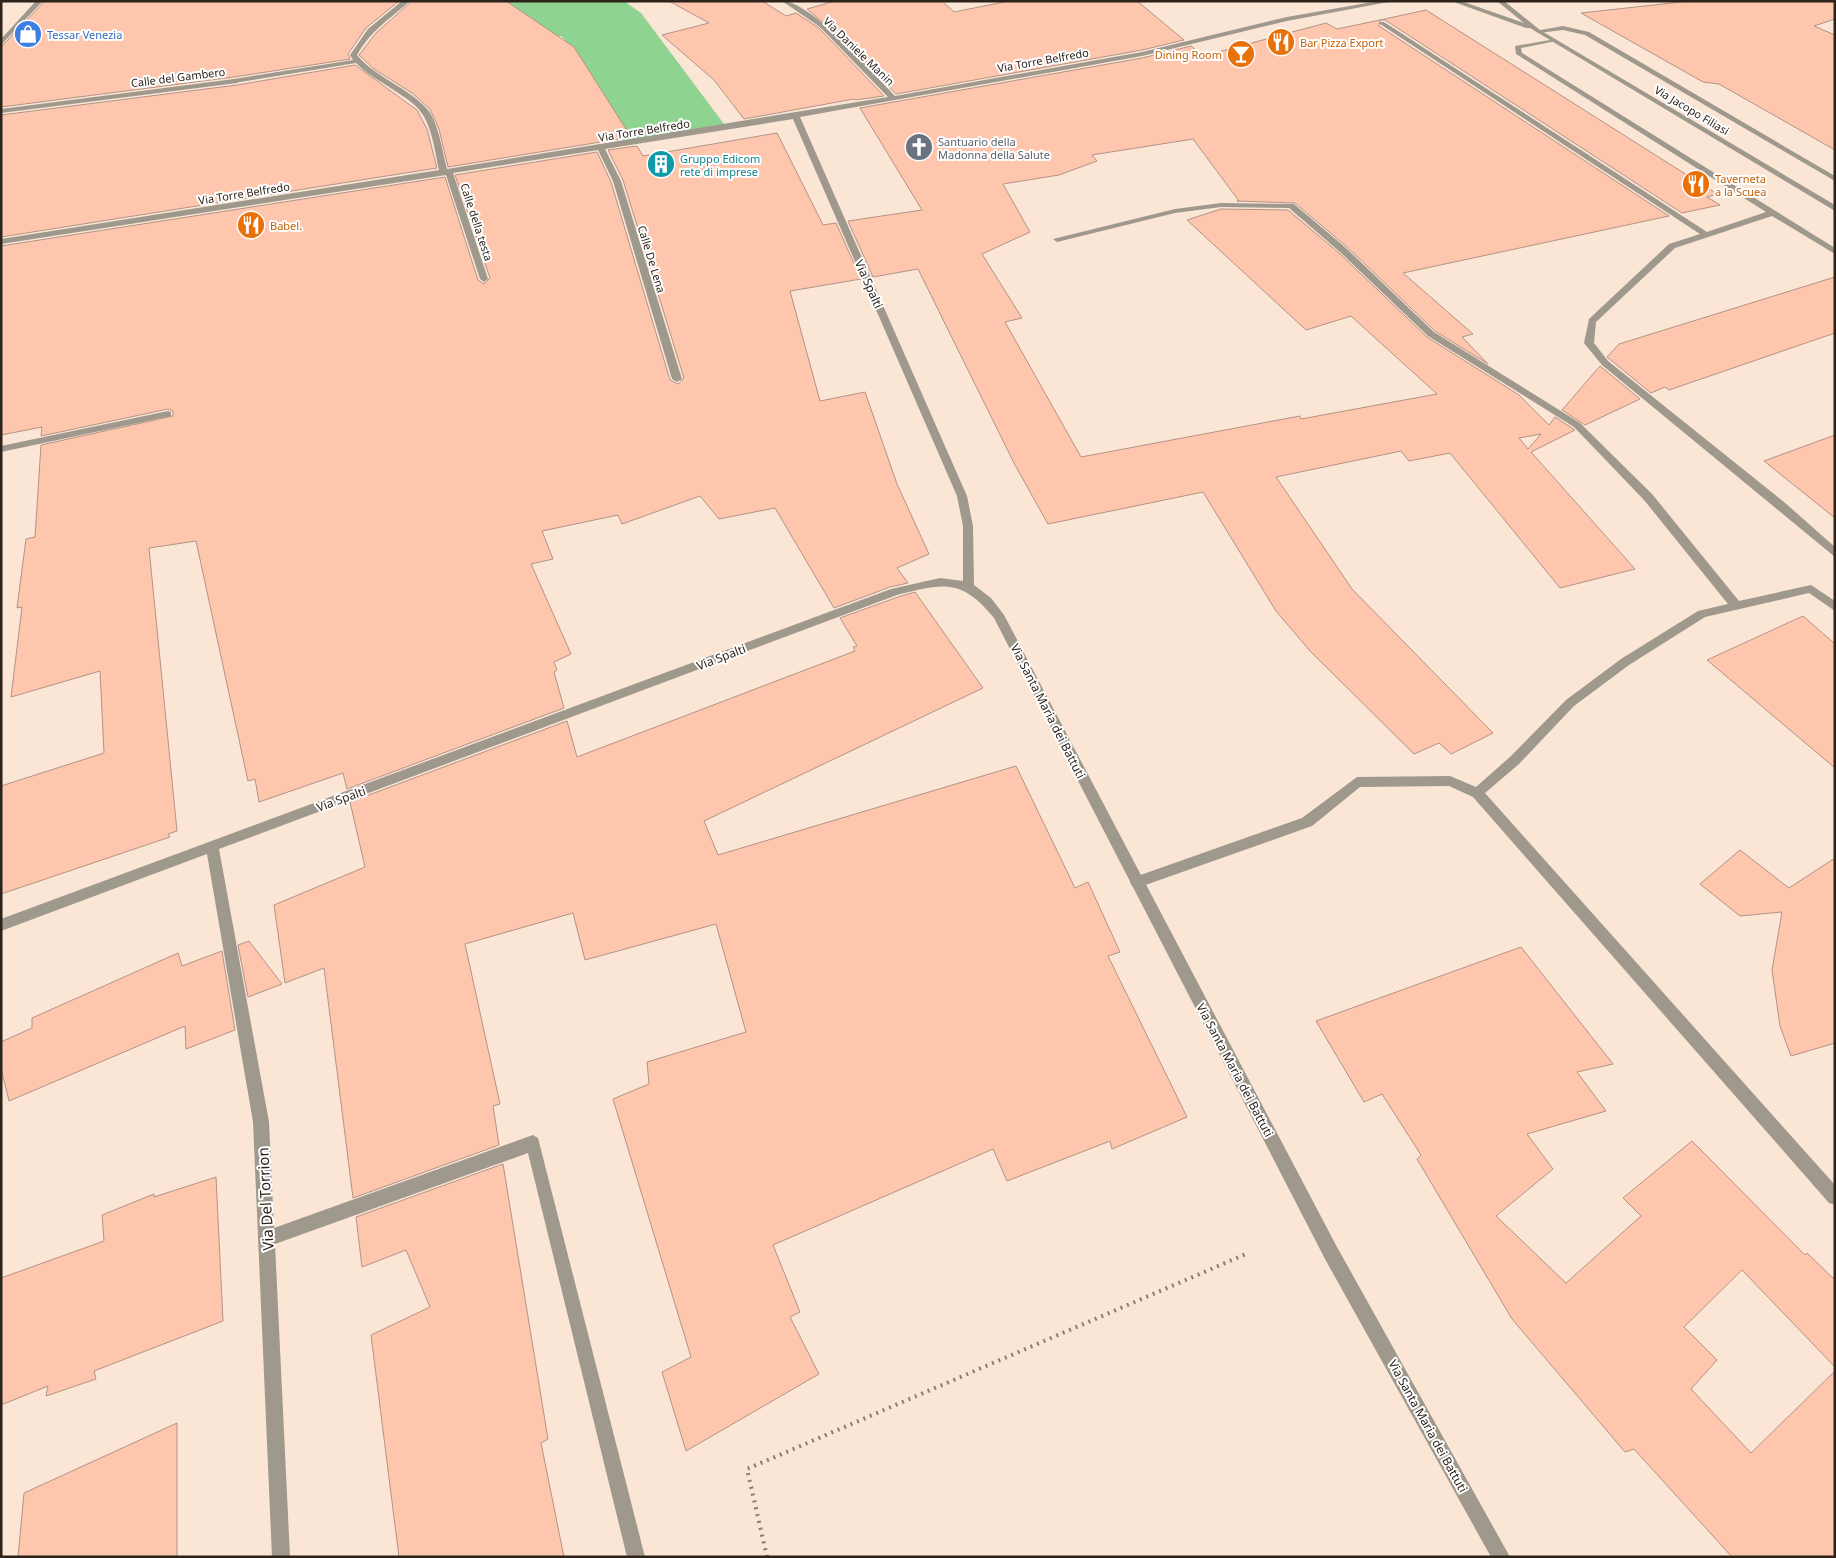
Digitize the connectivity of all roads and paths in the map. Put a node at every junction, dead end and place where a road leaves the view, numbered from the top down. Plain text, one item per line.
1 (40, 1) edge
2 (407, 1) edge
3 (785, 1) edge
4 (1342, 1) edge
5 (1391, 1) edge
6 (1454, 1) edge
7 (1500, 1) edge
8 (1287, 19) junction
9 (1382, 23) dead end
10 (1538, 31) junction
11 (1551, 39) junction
12 (1, 43) edge
13 (358, 62) junction
14 (894, 99) junction
15 (1, 111) edge
16 (796, 116) junction
17 (601, 148) junction
18 (447, 172) junction
19 (1835, 179) edge
20 (1835, 209) edge
21 (1772, 213) junction
22 (1707, 234) junction
23 (1057, 239) dead end
24 (1, 242) edge
25 (1835, 252) edge
26 (484, 279) dead end
27 (677, 378) dead end
28 (168, 414) dead end
29 (1, 449) edge
30 (1835, 553) edge
31 (968, 587) junction
32 (1736, 606) junction
33 (1835, 607) edge
34 (1477, 793) junction
35 (212, 846) junction
36 (1137, 882) junction
37 (1, 925) edge
38 (1835, 1197) edge
39 (266, 1239) junction
40 (1246, 1254) dead end
41 (281, 1557) edge
42 (636, 1557) edge
43 (767, 1557) edge
44 (1500, 1557) edge

1 - 12 street
2 - 13 street
3 - 14 street, Via Daniele Manin
4 - 8 street, Via Torre Belfredo
5 - 8 street, Via Torre Belfredo
6 - 10 street, Via Jacopo Filiasi
7 - 10 street, Via Jacopo Filiasi
8 - 14 street, Via Torre Belfredo
9 - 22 street
10 - 11 street, Via Jacopo Filiasi
10 - 19 street
11 - 20 street, Via Jacopo Filiasi
11 - 21 street
13 - 15 street, Calle del Gambero
13 - 18 street, Calle della testa
14 - 16 street, Via Torre Belfredo
16 - 17 street, Via Torre Belfredo
16 - 31 street, Via Spalti
17 - 18 street, Via Torre Belfredo
17 - 27 street, Calle De Lena
18 - 24 street, Via Torre Belfredo
18 - 26 street, Calle della testa
21 - 22 street
21 - 25 street
22 - 30 street
23 - 32 street
28 - 29 street
31 - 35 street, Via Spalti
31 - 36 street, Via Santa Maria dei Battuti
32 - 33 street
32 - 34 street
34 - 36 street
34 - 38 street
35 - 37 street, Via Spalti
35 - 39 street, Via Del Torrion
36 - 44 street, Via Santa Maria dei Battuti
39 - 41 street, Via Del Torrion
39 - 42 street
40 - 43 path

